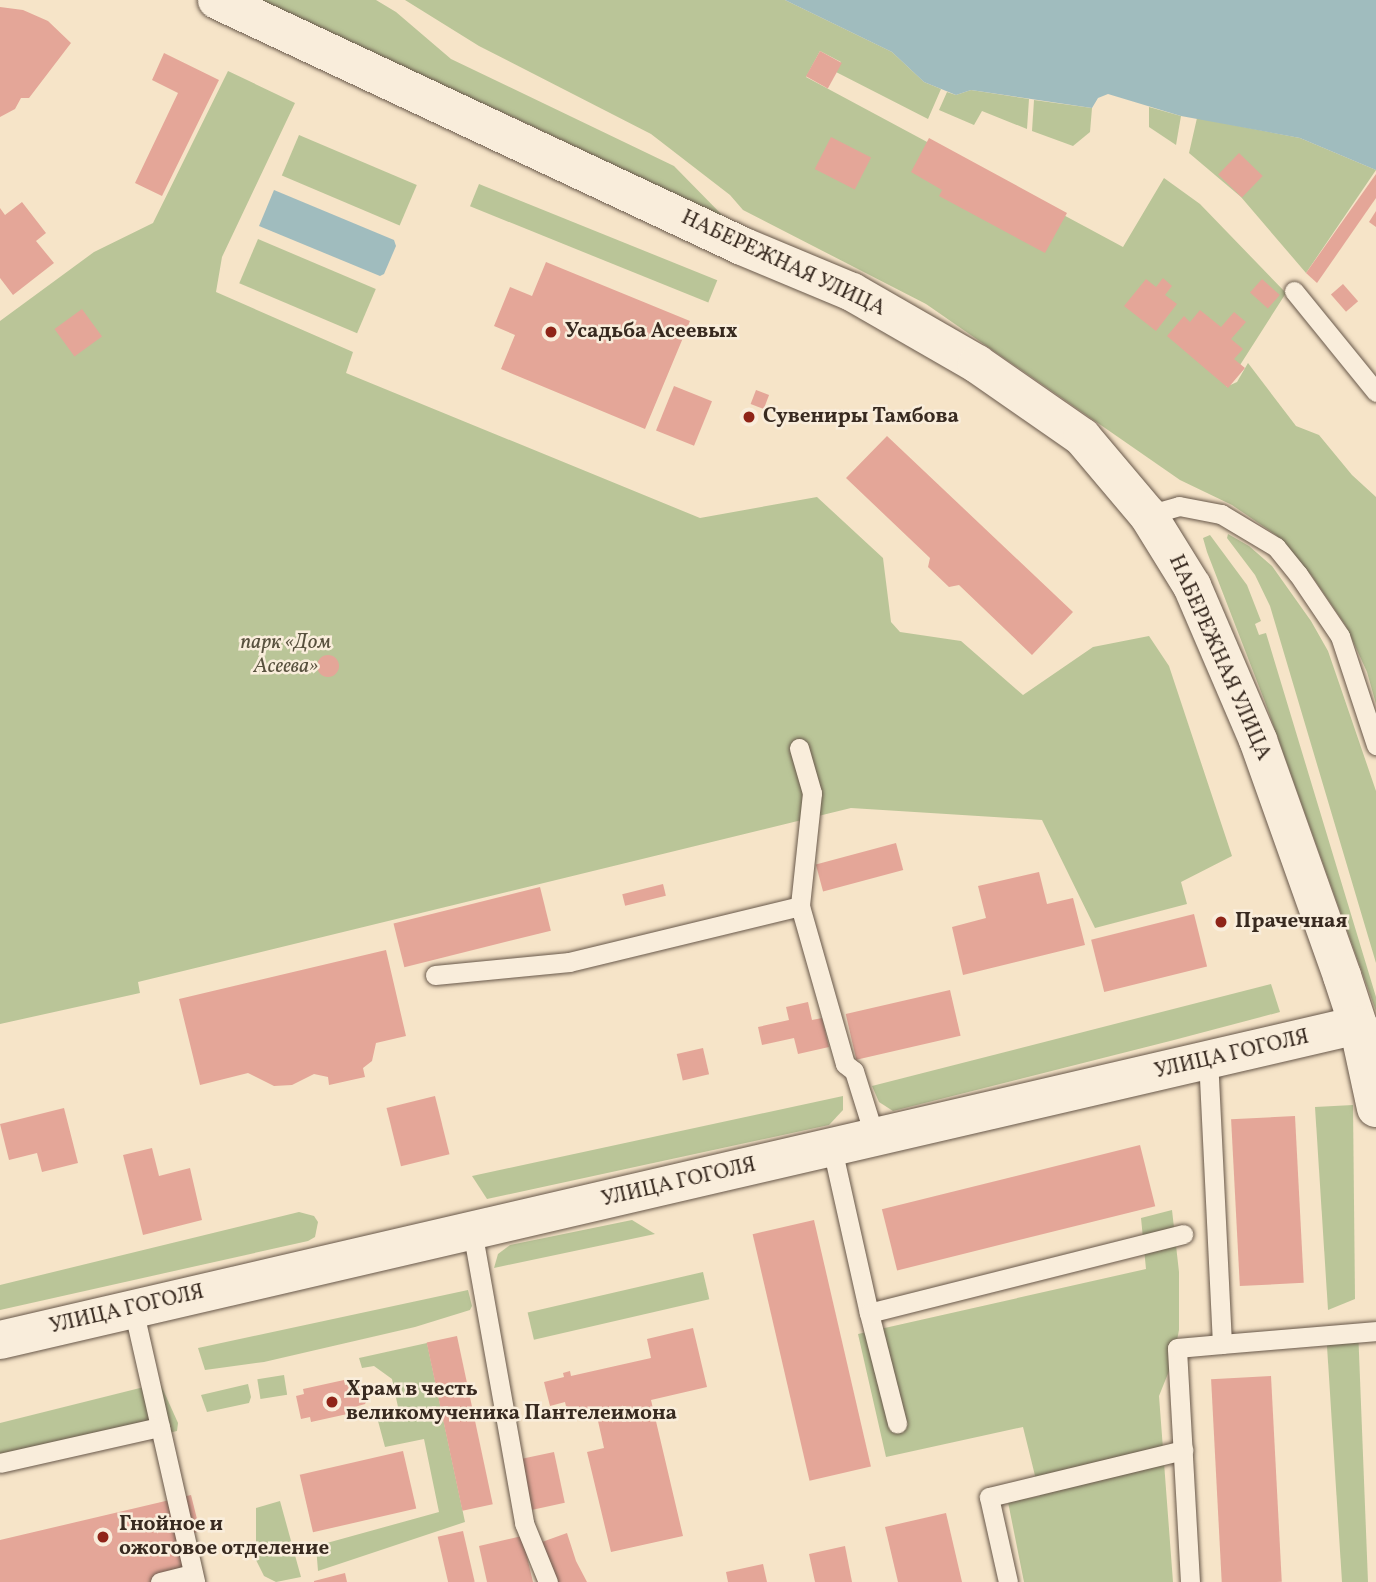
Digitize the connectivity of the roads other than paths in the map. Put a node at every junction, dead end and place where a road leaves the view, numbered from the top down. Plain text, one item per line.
1 (217, 0) edge
2 (1294, 291) dead end
3 (1376, 392) edge
4 (1148, 515) junction
5 (1376, 745) edge
6 (799, 748) dead end
7 (800, 906) junction
8 (435, 975) dead end
9 (1358, 1025) junction
10 (1208, 1060) junction
11 (1376, 1108) edge
12 (875, 1138) junction
13 (832, 1149) junction
14 (471, 1230) junction
15 (1183, 1234) dead end
16 (133, 1308) junction
17 (869, 1313) junction
18 (1376, 1332) edge
19 (0, 1340) edge
20 (1222, 1344) junction
21 (897, 1423) dead end
22 (160, 1427) junction
23 (1183, 1450) junction
24 (0, 1463) edge
25 (194, 1578) edge
26 (160, 1582) edge
27 (548, 1582) edge
28 (1008, 1582) edge
29 (1190, 1582) edge

1 - 4 street, НАБЕРЕЖНАЯ УЛИЦА
2 - 3 lane
4 - 5 lane
4 - 9 street, НАБЕРЕЖНАЯ УЛИЦА
6 - 7 lane
7 - 8 lane
7 - 12 lane
9 - 10 street, УЛИЦА ГОГОЛЯ
9 - 11 street, НАБЕРЕЖНАЯ УЛИЦА
10 - 12 street, УЛИЦА ГОГОЛЯ
10 - 20 lane
12 - 13 street, УЛИЦА ГОГОЛЯ
13 - 14 street, УЛИЦА ГОГОЛЯ
13 - 17 lane
14 - 16 street, УЛИЦА ГОГОЛЯ
14 - 27 lane
15 - 17 lane
16 - 19 street, УЛИЦА ГОГОЛЯ
16 - 22 lane
17 - 21 lane
18 - 20 lane
20 - 23 lane
22 - 24 lane
22 - 25 lane
23 - 28 lane
23 - 29 lane
25 - 26 lane

